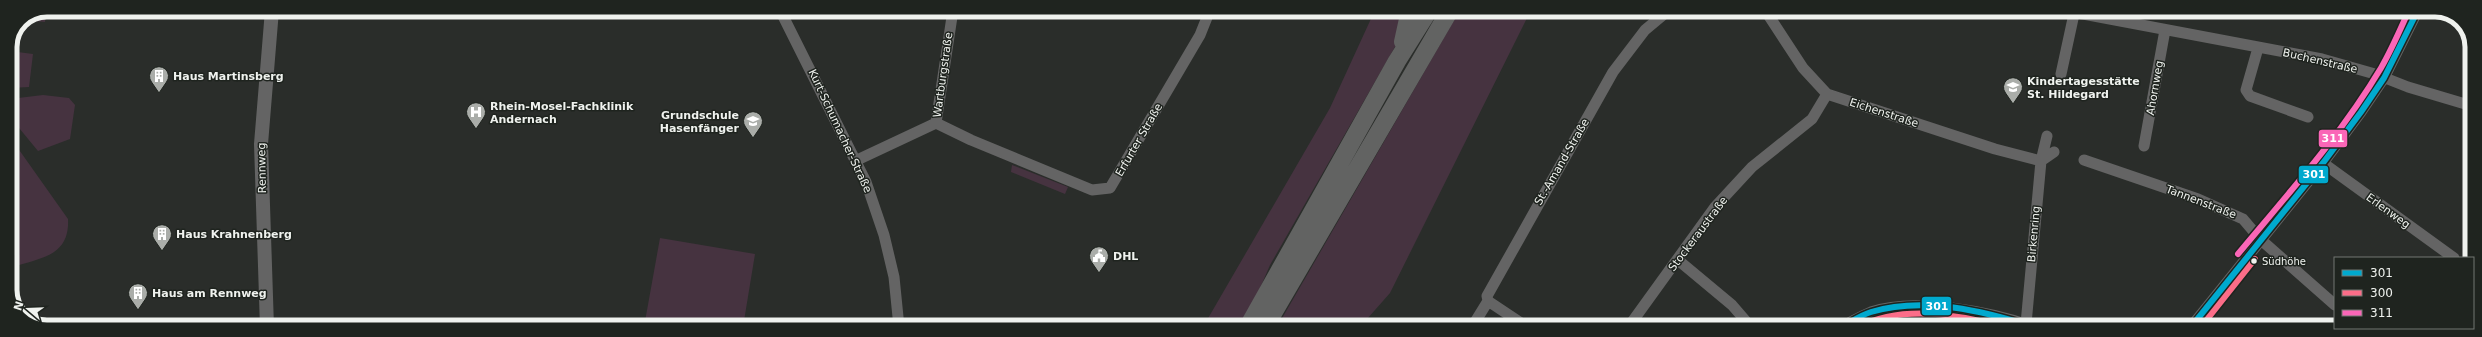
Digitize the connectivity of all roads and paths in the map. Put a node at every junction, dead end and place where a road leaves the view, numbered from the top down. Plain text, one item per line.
1 (271, 17) edge
2 (783, 17) edge
3 (952, 17) edge
4 (1207, 17) edge
5 (1408, 17) edge
6 (1425, 17) edge
7 (1446, 17) edge
8 (1661, 17) edge
9 (1770, 17) edge
10 (2073, 17) edge
11 (2091, 17) edge
12 (2414, 17) edge
13 (2165, 30) junction
14 (2258, 48) junction
15 (1397, 61) junction
16 (2061, 74) dead end
17 (2384, 78) junction
18 (1827, 94) junction
19 (2465, 104) edge
20 (2308, 117) dead end
21 (936, 123) junction
22 (2047, 136) dead end
23 (2144, 146) dead end
24 (2054, 152) dead end
25 (2084, 160) dead end
26 (855, 161) junction
27 (2042, 161) junction
28 (2323, 164) junction
29 (2260, 239) junction
30 (2453, 257) edge
31 (1678, 260) junction
32 (1488, 301) junction
33 (2334, 304) edge
34 (267, 320) edge
35 (899, 320) edge
36 (1252, 320) edge
37 (1269, 320) edge
38 (1476, 320) edge
39 (1516, 320) edge
40 (1633, 320) edge
41 (1745, 320) edge
42 (1855, 320) edge
43 (2005, 320) edge
44 (2030, 320) edge
45 (2196, 320) edge

1 - 34 street, Rennweg
2 - 26 street, Kurt-Schumacher-Straße
3 - 21 street, Wartburgstraße
4 - 21 street, Erfurter Straße
5 - 15 highway
6 - 15 highway
7 - 37 highway
8 - 32 street, St.-Amand-Straße
9 - 18 street, Eichenstraße
10 - 16 street
11 - 13 street, Buchenstraße
12 - 17 street
13 - 14 street, Buchenstraße
13 - 23 street, Ahornweg
14 - 17 street, Buchenstraße
14 - 20 street
15 - 36 highway
17 - 19 street, Buchenstraße
17 - 28 street
18 - 27 street, Eichenstraße
18 - 31 street, Stockeraustraße
21 - 26 street, Wartburgstraße
22 - 27 street, Birkenring
24 - 27 street
25 - 29 street, Tannenstraße
26 - 35 street, Kurt-Schumacher-Straße
27 - 44 street, Birkenring
28 - 29 street
28 - 30 street, Erlenweg
29 - 33 street, Tannenstraße
29 - 45 street
31 - 40 street, Stockeraustraße
31 - 41 street
32 - 38 street, St.-Amand-Straße
32 - 39 street
42 - 43 street

